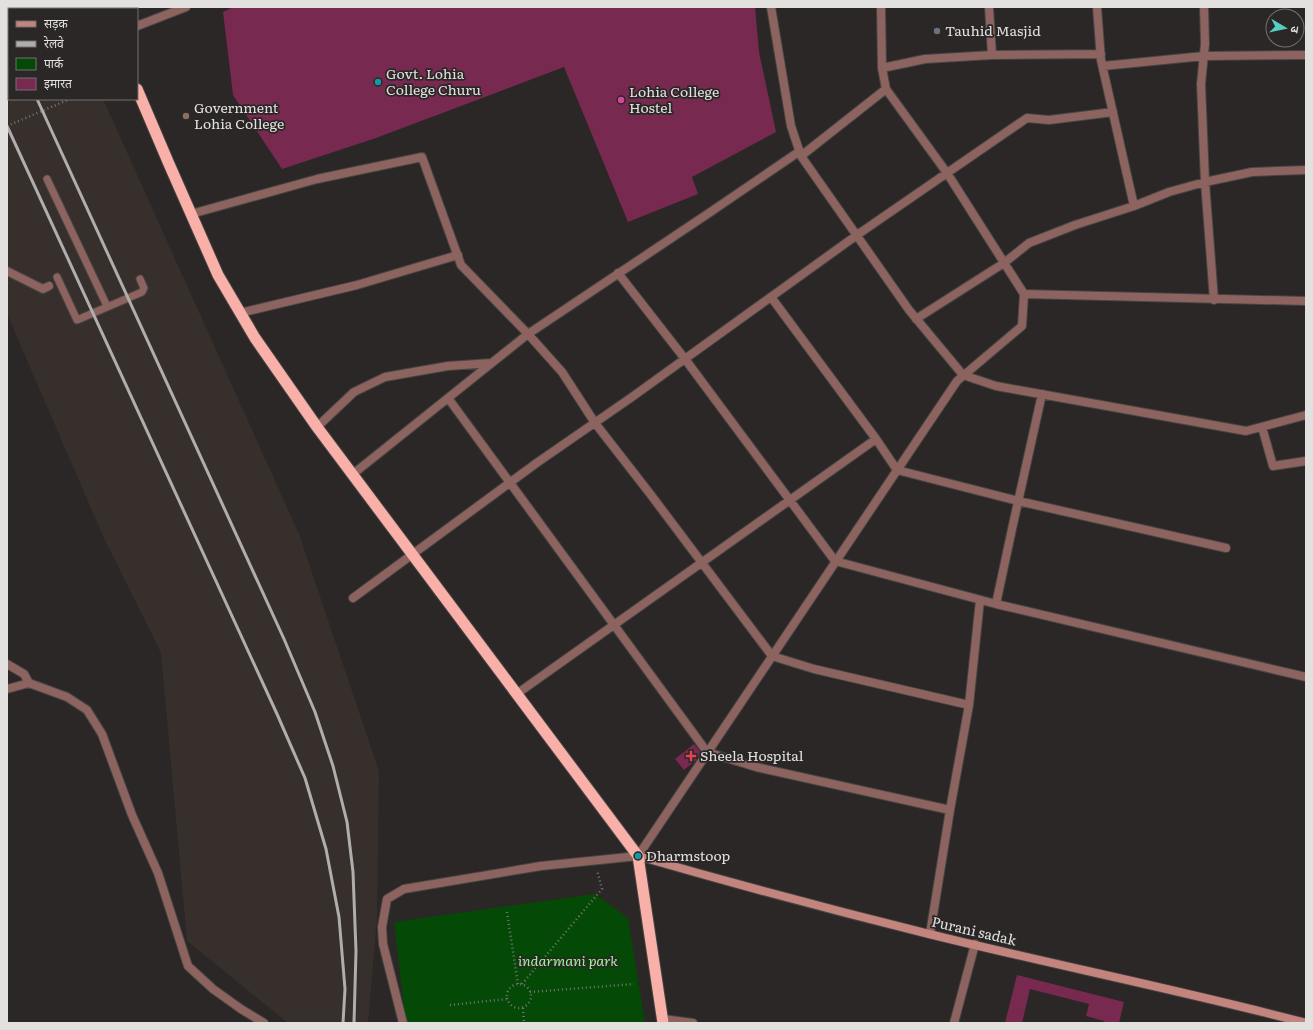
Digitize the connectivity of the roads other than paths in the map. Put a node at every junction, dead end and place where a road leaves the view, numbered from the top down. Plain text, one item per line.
1 (186, 7) edge
2 (771, 7) edge
3 (881, 7) edge
4 (989, 7) edge
5 (1096, 7) edge
6 (1204, 7) edge
7 (138, 26) edge
8 (1101, 54) junction
9 (992, 55) junction
10 (1306, 55) edge
11 (1204, 56) junction
12 (1103, 66) junction
13 (882, 68) junction
14 (886, 89) junction
15 (138, 91) edge
16 (1113, 112) junction
17 (801, 154) junction
18 (1306, 170) edge
19 (947, 173) junction
20 (47, 179) dead end
21 (1205, 182) junction
22 (1134, 206) junction
23 (191, 214) junction
24 (857, 235) junction
25 (458, 255) junction
26 (1004, 263) junction
27 (7, 271) edge
28 (618, 273) junction
29 (57, 278) dead end
30 (140, 279) dead end
31 (49, 286) dead end
32 (1024, 294) junction
33 (771, 297) junction
34 (1214, 300) junction
35 (1306, 301) edge
36 (107, 306) junction
37 (240, 313) junction
38 (916, 318) junction
39 (528, 334) junction
40 (685, 359) junction
41 (492, 363) junction
42 (963, 376) junction
43 (1042, 394) junction
44 (448, 398) junction
45 (1306, 415) edge
46 (595, 423) junction
47 (317, 427) junction
48 (1262, 427) junction
49 (876, 439) junction
50 (1306, 461) edge
51 (897, 470) junction
52 (353, 474) junction
53 (511, 482) junction
54 (790, 500) junction
55 (1018, 501) junction
56 (1226, 548) dead end
57 (413, 554) junction
58 (836, 561) junction
59 (701, 563) junction
60 (353, 598) dead end
61 (980, 600) junction
62 (996, 604) junction
63 (613, 625) junction
64 (772, 656) junction
65 (7, 664) edge
66 (1306, 677) edge
67 (29, 684) junction
68 (7, 689) edge
69 (518, 693) junction
70 (969, 705) junction
71 (707, 752) junction
72 (950, 810) junction
73 (638, 856) junction
74 (930, 934) junction
75 (975, 944) junction
76 (663, 1021) edge
77 (264, 1023) edge
78 (403, 1023) edge
79 (693, 1023) edge
80 (954, 1023) edge
81 (1306, 1023) edge

1 - 7 street
2 - 17 street
3 - 13 street
4 - 9 street
5 - 8 street
6 - 11 street
8 - 9 street
8 - 12 street
9 - 13 street
10 - 11 street
11 - 12 street
11 - 21 street
12 - 16 street
13 - 14 street
14 - 17 street
14 - 19 street
15 - 23 highway
16 - 19 street
16 - 22 street
17 - 24 street
17 - 28 street
18 - 21 street
19 - 24 street
19 - 26 street
20 - 36 lane
21 - 22 street
21 - 34 street
22 - 26 street
23 - 25 street
23 - 37 highway
24 - 33 street
24 - 38 street
25 - 37 street
25 - 39 street
26 - 32 street
26 - 38 street
27 - 31 street
28 - 39 street
28 - 40 street
29 - 36 lane
30 - 36 lane
32 - 34 street
32 - 42 street
33 - 40 street
33 - 49 street
34 - 35 street
37 - 47 highway
38 - 42 street
39 - 41 street
39 - 46 street
40 - 46 street
40 - 54 street
41 - 44 street
41 - 47 street
42 - 43 street
42 - 51 street
43 - 48 street
43 - 55 street
44 - 52 street
44 - 53 street
45 - 48 street
46 - 53 street
46 - 59 street
47 - 52 highway
48 - 50 street
49 - 51 street
49 - 54 street
51 - 55 street
51 - 58 street
52 - 57 highway
53 - 57 street
53 - 63 street
54 - 58 street
54 - 59 street
55 - 56 street
55 - 62 street
57 - 60 street
57 - 69 highway
58 - 61 street
58 - 64 street
59 - 63 street
59 - 64 street
61 - 62 street
61 - 70 street
62 - 66 street
63 - 69 street
63 - 71 street
64 - 70 street
64 - 71 street
65 - 67 street
67 - 68 street
67 - 77 street
69 - 73 highway
70 - 72 street
71 - 72 street
71 - 73 street
72 - 74 street
73 - 74 main road, Purani sadak
73 - 76 highway
73 - 78 street
74 - 75 main road, Purani sadak
75 - 80 street
75 - 81 main road, Purani sadak
76 - 79 street

